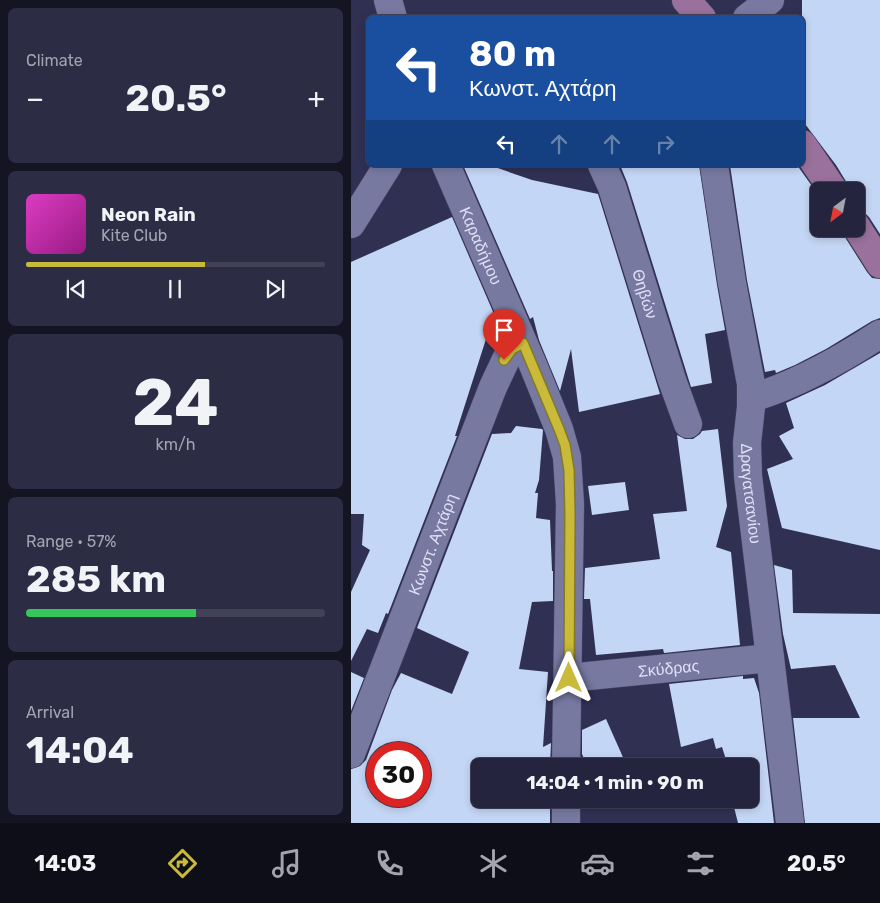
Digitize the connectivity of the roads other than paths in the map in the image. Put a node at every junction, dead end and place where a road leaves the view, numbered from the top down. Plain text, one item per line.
1 (388, 0) edge
2 (686, 0) edge
3 (770, 0) edge
4 (392, 15) edge
5 (698, 15) edge
6 (751, 15) edge
7 (805, 148) edge
8 (387, 167) edge
9 (447, 167) edge
10 (603, 167) edge
11 (714, 167) edge
12 (828, 182) edge
13 (351, 224) edge
14 (864, 238) edge
15 (880, 264) edge
16 (880, 334) edge
17 (523, 343) junction
18 (752, 398) junction
19 (688, 424) dead end
20 (770, 658) junction
21 (569, 678) junction
22 (351, 754) edge
23 (566, 758) edge
24 (566, 808) edge
25 (565, 823) edge
26 (790, 823) edge

1 - 4 street
2 - 5 main road
3 - 6 street
7 - 12 main road
8 - 13 street
9 - 17 street, Καραδήμου
10 - 19 street, Θηβών
11 - 18 street, Δραγατσανίου
14 - 15 main road
16 - 18 street
17 - 21 street, Καραδήμου
17 - 22 street, Κωνστ. Αχτάρη
18 - 20 street, Δραγατσανίου
20 - 21 street, Σκύδρας
20 - 26 street, Δραγατσανίου
21 - 23 street, Καραδήμου
24 - 25 street

